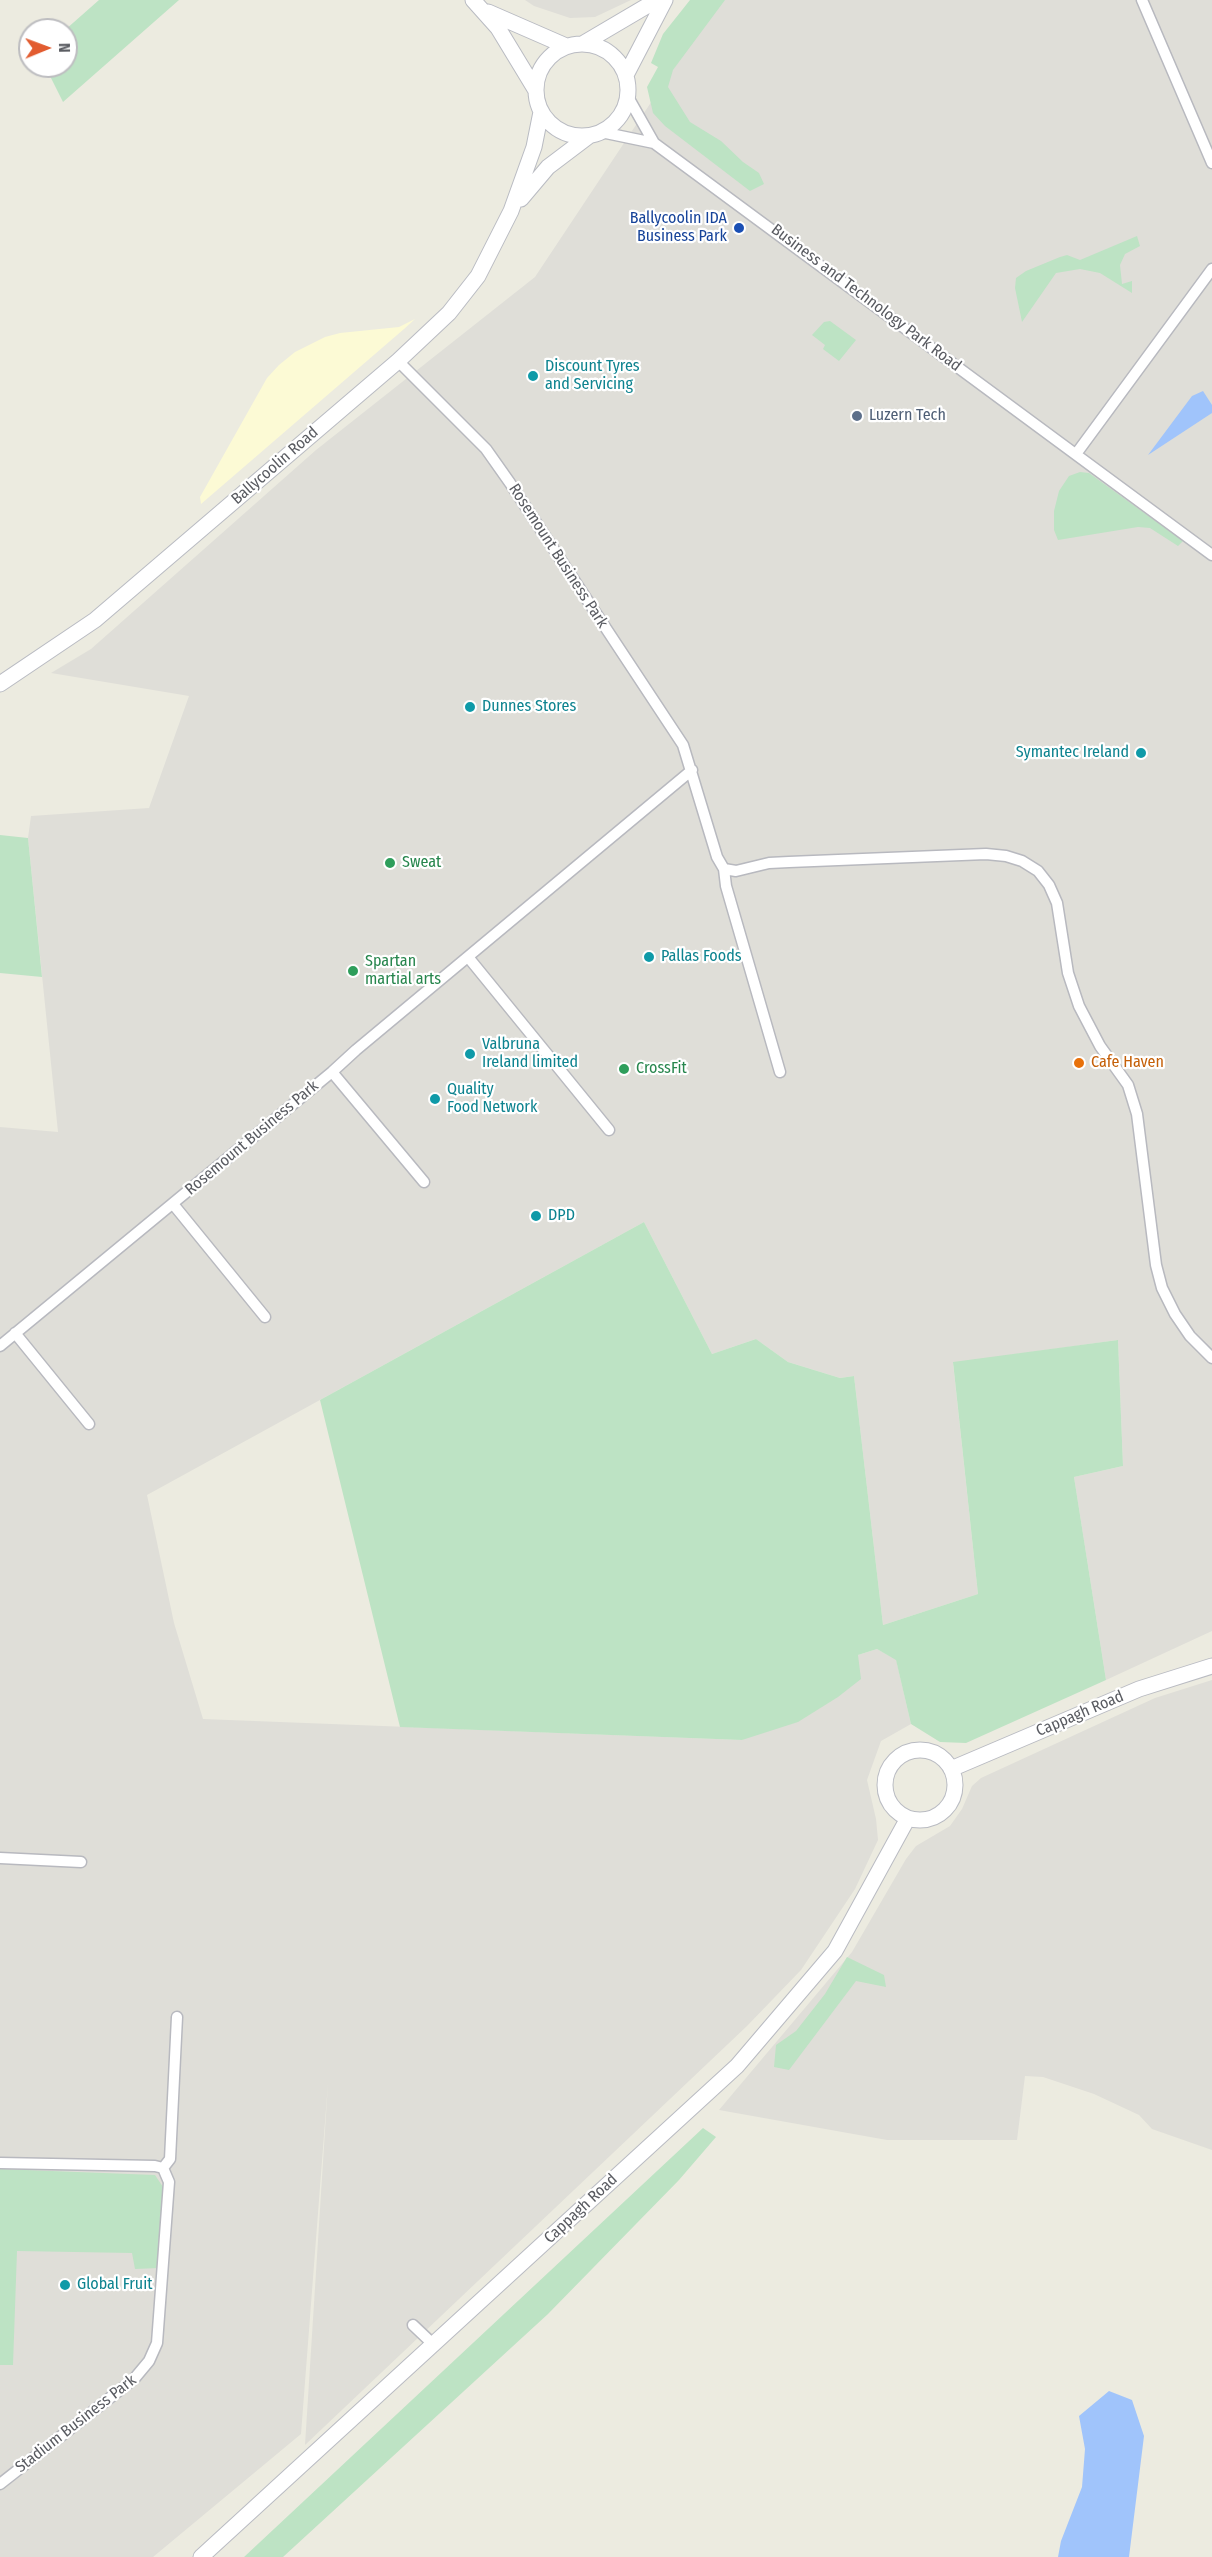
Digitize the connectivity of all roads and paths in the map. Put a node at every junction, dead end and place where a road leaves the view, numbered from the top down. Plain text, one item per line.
1 (473, 0) edge
2 (657, 0) edge
3 (665, 0) edge
4 (1142, 0) edge
5 (485, 11) junction
6 (584, 43) junction
7 (566, 46) junction
8 (626, 75) junction
9 (536, 88) junction
10 (628, 97) junction
11 (541, 112) junction
12 (595, 134) junction
13 (654, 143) junction
14 (1212, 163) edge
15 (512, 211) junction
16 (1212, 269) edge
17 (398, 361) junction
18 (1076, 454) junction
19 (1212, 555) edge
20 (0, 684) edge
21 (692, 770) junction
22 (724, 869) junction
23 (468, 957) junction
24 (332, 1072) junction
25 (780, 1072) dead end
26 (609, 1130) dead end
27 (424, 1182) dead end
28 (173, 1204) junction
29 (265, 1317) dead end
30 (15, 1333) junction
31 (0, 1346) edge
32 (1212, 1358) edge
33 (88, 1424) dead end
34 (1212, 1666) edge
35 (951, 1769) junction
36 (908, 1818) junction
37 (0, 1858) edge
38 (81, 1862) dead end
39 (177, 2018) dead end
40 (0, 2163) edge
41 (163, 2168) junction
42 (413, 2325) dead end
43 (434, 2344) junction
44 (0, 2484) edge
45 (201, 2557) edge

1 - 5 street
2 - 6 street
3 - 8 street
4 - 14 street
5 - 7 street
5 - 9 street
6 - 7 street
6 - 8 street
7 - 9 street
8 - 10 street
9 - 11 street
10 - 12 street
10 - 13 street, Business and Technology Park Road
11 - 12 street
11 - 15 street, Ballycoolin Road
12 - 13 street, Business and Technology Park Road
12 - 15 street, Ballycoolin Road
13 - 18 street, Business and Technology Park Road
15 - 17 street, Ballycoolin Road
16 - 18 street
17 - 20 street, Ballycoolin Road
17 - 21 street, Rosemount Business Park
18 - 19 street, Business and Technology Park Road
21 - 22 street, Rosemount Business Park
21 - 23 street, Rosemount Business Park
22 - 25 street, Rosemount Business Park
22 - 32 street
23 - 24 street, Rosemount Business Park
23 - 26 street
24 - 27 street, Rosemount Business Park
24 - 28 street, Rosemount Business Park
28 - 29 street, Rosemount Business Park
28 - 30 street, Rosemount Business Park
30 - 31 street, Rosemount Business Park
30 - 33 street
34 - 35 street, Cappagh Road
35 - 36 street
35 - 36 street
36 - 43 street, Cappagh Road
37 - 38 street
39 - 41 street
40 - 41 street
41 - 44 street, Stadium Business Park
42 - 43 street
43 - 45 street, Cappagh Road

